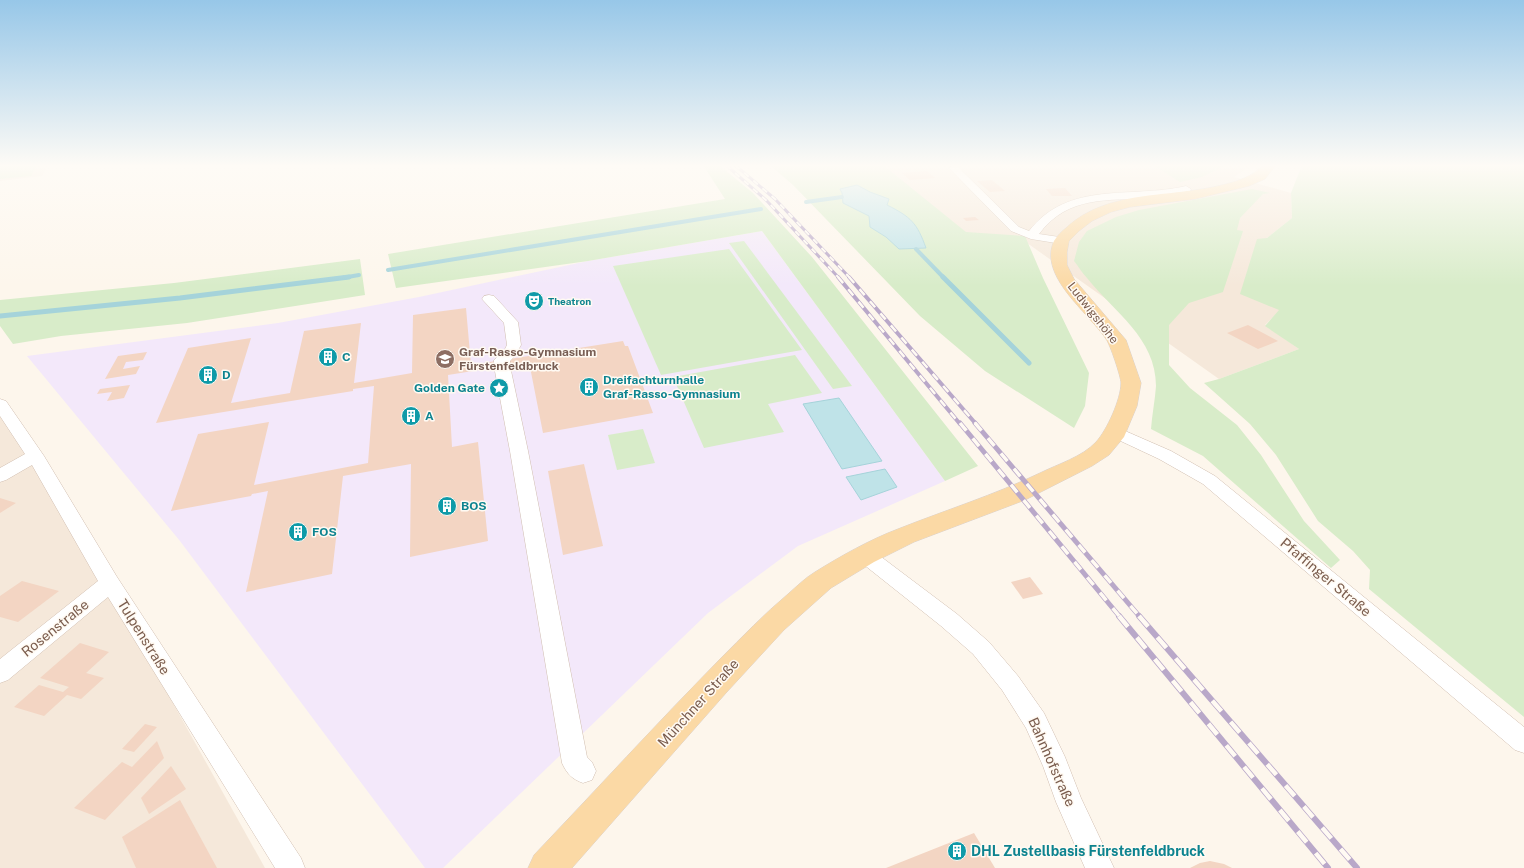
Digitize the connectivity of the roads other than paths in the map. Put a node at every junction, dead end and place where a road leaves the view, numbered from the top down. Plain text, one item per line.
1 (992, 206) edge
2 (1064, 206) edge
3 (1119, 206) edge
4 (1031, 236) junction
5 (1062, 240) junction
6 (489, 298) dead end
7 (0, 404) edge
8 (1116, 432) junction
9 (35, 456) junction
10 (0, 476) edge
11 (865, 555) junction
12 (110, 583) junction
13 (0, 673) edge
14 (1524, 742) edge
15 (583, 771) dead end
16 (292, 868) edge
17 (547, 868) edge
18 (1100, 868) edge

1 - 4 street
2 - 4 street
3 - 5 main road
4 - 5 street
5 - 8 main road, Ludwigshöhe
6 - 15 street
7 - 9 street, Tulpenstraße
8 - 11 main road, Ludwigshöhe
8 - 14 street, Pfaffinger Straße
9 - 10 street
9 - 12 street, Tulpenstraße
11 - 17 main road, Münchner Straße
11 - 18 street, Bahnhofstraße
12 - 13 street, Rosenstraße
12 - 16 street, Tulpenstraße

